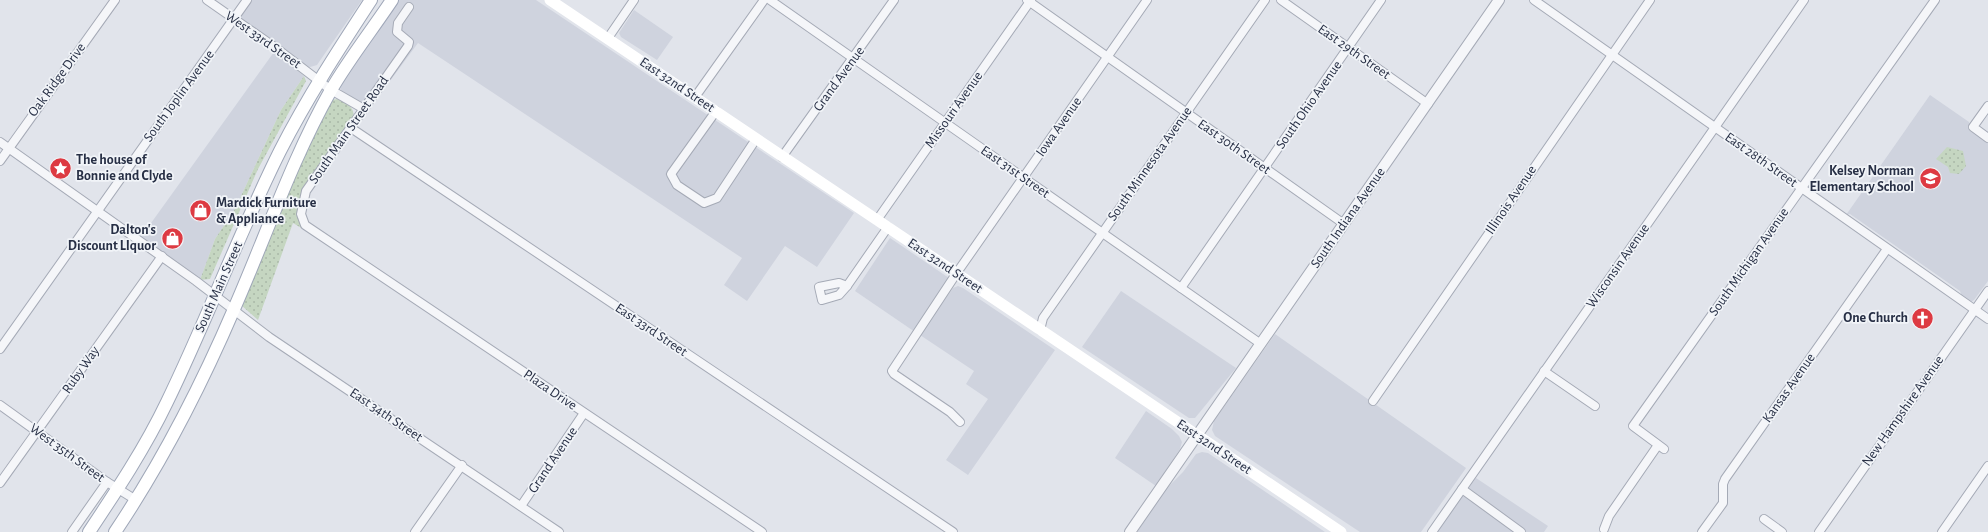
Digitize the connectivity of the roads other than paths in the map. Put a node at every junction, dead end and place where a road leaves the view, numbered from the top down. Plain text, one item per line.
1 (115, 0) edge
2 (207, 0) edge
3 (247, 0) edge
4 (371, 0) edge
5 (392, 0) edge
6 (550, 0) edge
7 (634, 0) edge
8 (764, 0) edge
9 (770, 0) edge
10 (894, 0) edge
11 (1147, 0) edge
12 (1264, 0) edge
13 (1281, 0) edge
14 (1382, 0) edge
15 (1499, 0) edge
16 (1534, 0) edge
17 (1650, 0) edge
18 (1804, 0) edge
19 (1935, 0) edge
20 (1029, 1) edge
21 (409, 7) dead end
22 (234, 19) junction
23 (608, 38) junction
24 (1348, 48) junction
25 (1611, 54) junction
26 (1108, 57) junction
27 (853, 58) junction
28 (319, 80) junction
29 (331, 90) junction
30 (695, 97) junction
31 (1428, 104) junction
32 (1988, 106) edge
33 (364, 109) junction
34 (716, 111) junction
35 (1186, 112) junction
36 (945, 123) junction
37 (1715, 127) junction
38 (350, 128) junction
39 (1988, 138) edge
40 (756, 139) junction
41 (0, 142) edge
42 (9, 148) junction
43 (782, 157) junction
44 (0, 161) edge
45 (1265, 168) junction
46 (1023, 178) junction
47 (1802, 189) junction
48 (97, 211) junction
49 (877, 220) junction
50 (1344, 224) junction
51 (888, 227) junction
52 (1102, 233) junction
53 (338, 248) joint
54 (1887, 249) junction
55 (162, 256) junction
56 (956, 274) junction
57 (847, 286) dead end
58 (1181, 288) junction
59 (1988, 291) edge
60 (215, 296) junction
61 (234, 310) junction
62 (1974, 310) junction
63 (1988, 320) edge
64 (1040, 330) junction
65 (1261, 344) junction
66 (0, 349) edge
67 (1544, 371) junction
68 (1373, 401) dead end
69 (0, 405) edge
70 (1595, 406) dead end
71 (584, 413) junction
72 (960, 422) dead end
73 (37, 432) junction
74 (1198, 436) junction
75 (462, 465) junction
76 (1988, 466) edge
77 (107, 482) junction
78 (0, 483) edge
79 (118, 489) junction
80 (1462, 489) junction
81 (136, 500) junction
82 (521, 506) junction
83 (1764, 519) dead end
84 (1604, 529) dead end
85 (72, 532) edge
86 (89, 532) edge
87 (114, 532) edge
88 (415, 532) edge
89 (559, 532) edge
90 (762, 532) edge
91 (953, 532) edge
92 (1130, 532) edge
93 (1341, 532) edge
94 (1432, 532) edge
95 (1521, 532) edge
96 (1702, 532) edge
97 (1782, 532) edge
98 (1819, 532) edge
99 (1942, 532) edge

1 - 42 street, Oak Ridge Drive
2 - 22 street, West 33rd Street
3 - 22 street, South Joplin Avenue
4 - 28 main road, South Main Street
5 - 29 main road, South Main Street
6 - 23 main road, East 32nd Street
7 - 23 street
8 - 30 street
9 - 27 street, East 31st Street
10 - 27 street, Grand Avenue
11 - 26 street, Iowa Avenue
12 - 35 street, South Minnesota Avenue
13 - 24 street, East 29th Street
14 - 24 street, South Ohio Avenue
15 - 31 street, South Indiana Avenue
16 - 25 street, East 28th Street
17 - 25 street, Illinois Avenue
18 - 37 street, Wisconsin Avenue
19 - 47 street, South Michigan Avenue
20 - 26 street, East 30th Street
20 - 36 street, Missouri Avenue
21 - 33 street, South Main Street Road
22 - 28 street, West 33rd Street
22 - 48 street, South Joplin Avenue
23 - 30 main road, East 32nd Street
24 - 31 street, East 29th Street
24 - 45 street, South Ohio Avenue
25 - 37 street, East 28th Street
25 - 68 street, Illinois Avenue
26 - 35 street, East 30th Street
26 - 46 street, Iowa Avenue
27 - 36 street, East 31st Street
27 - 43 street, Grand Avenue
28 - 29 street
28 - 60 main road, South Main Street
29 - 33 street
29 - 61 main road, South Main Street
30 - 34 main road, East 32nd Street
31 - 50 street, South Indiana Avenue
32 - 39 street
33 - 38 street, South Main Street Road
34 - 40 main road, East 32nd Street
34 - 40 street
35 - 45 street, East 30th Street
35 - 52 street, South Minnesota Avenue
36 - 46 street, East 31st Street
36 - 49 street, Missouri Avenue
37 - 47 street, East 28th Street
37 - 67 street, Wisconsin Avenue
38 - 53 street, South Main Street Road
38 - 91 street, East 33rd Street
40 - 43 main road, East 32nd Street
41 - 42 street, East 34th Street
42 - 44 street, Oak Ridge Drive
42 - 48 street, East 34th Street
43 - 49 main road, East 32nd Street
45 - 50 street, East 30th Street
45 - 58 street, South Ohio Avenue
46 - 52 street, East 31st Street
46 - 56 street, Iowa Avenue
47 - 54 street, East 28th Street
47 - 84 street, South Michigan Avenue
48 - 55 street, East 34th Street
48 - 66 street, South Joplin Avenue
49 - 51 main road, East 32nd Street
50 - 65 street, South Indiana Avenue
51 - 56 main road, East 32nd Street
51 - 57 street
52 - 58 street, East 31st Street
52 - 64 street, South Minnesota Avenue
53 - 71 street, Plaza Drive
54 - 62 street, East 28th Street
54 - 96 street, Kansas Avenue
55 - 60 street, East 34th Street
55 - 73 street, Ruby Way
56 - 64 main road, East 32nd Street
56 - 72 street, Iowa Avenue
58 - 65 street, East 31st Street
59 - 62 street, New Hampshire Avenue
60 - 61 street, East 34th Street
60 - 79 main road, South Main Street
61 - 75 street, East 34th Street
61 - 81 main road, South Main Street
62 - 63 street, East 28th Street
62 - 98 street, New Hampshire Avenue
64 - 74 main road, East 32nd Street
65 - 74 street, South Indiana Avenue
67 - 70 street
67 - 80 street, Wisconsin Avenue
69 - 73 street, West 35th Street
71 - 82 street, Grand Avenue
71 - 90 street, Plaza Drive
73 - 77 street, West 35th Street
73 - 78 street, Ruby Way
74 - 92 street, South Indiana Avenue
74 - 93 main road, East 32nd Street
75 - 82 street, East 34th Street
75 - 88 street
76 - 99 street
77 - 79 street, West 35th Street
77 - 85 street
79 - 81 street, West 35th Street
79 - 86 main road, South Main Street
80 - 94 street, Wisconsin Avenue
80 - 95 street
81 - 87 main road, South Main Street
82 - 89 street, East 34th Street
83 - 97 street

